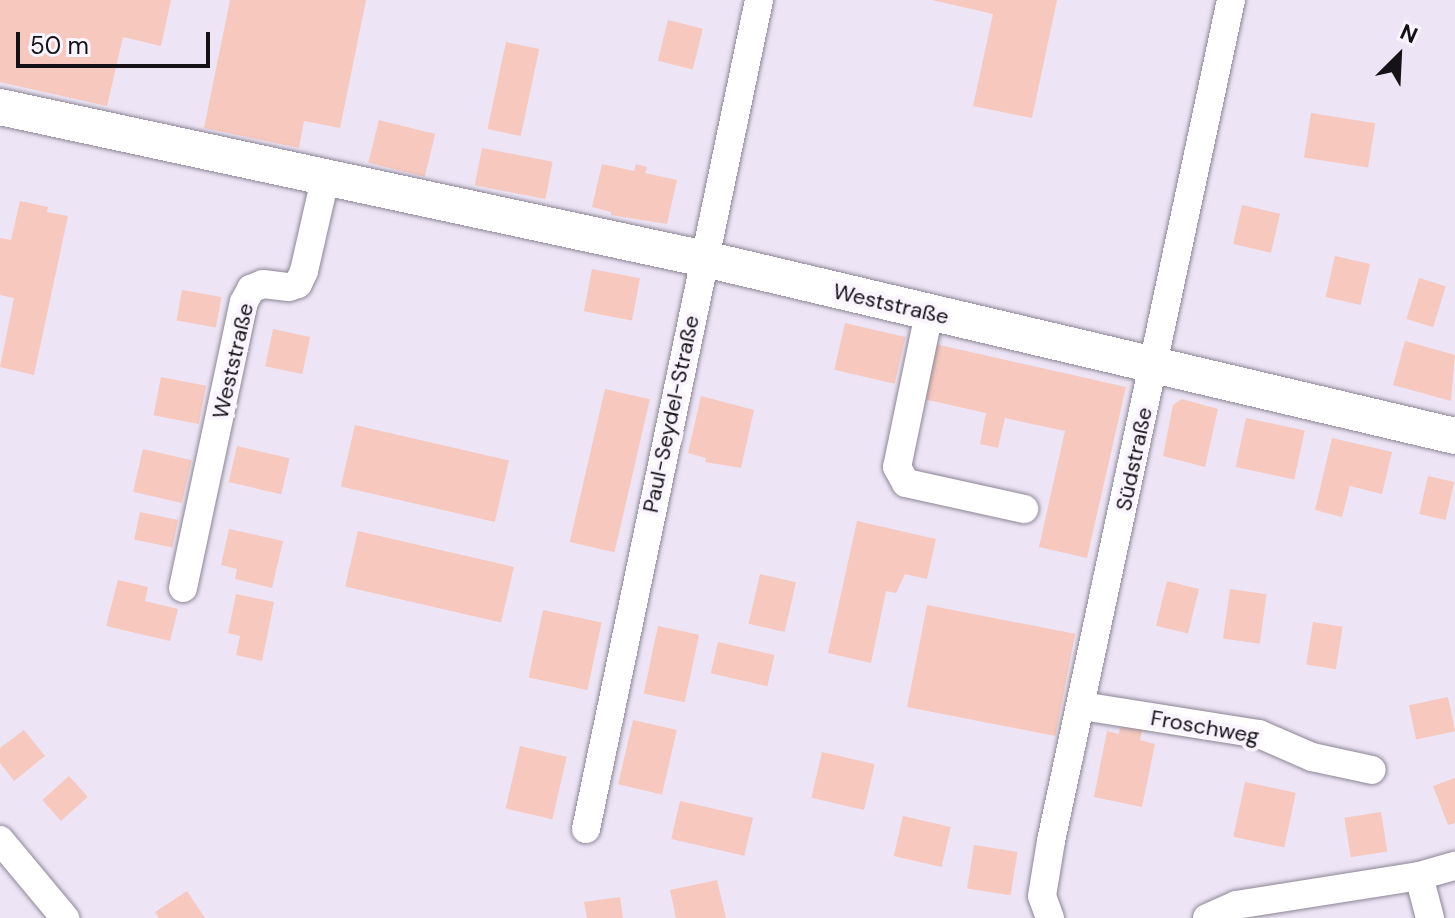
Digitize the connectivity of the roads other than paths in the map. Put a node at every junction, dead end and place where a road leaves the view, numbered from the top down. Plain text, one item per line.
1 (759, 0) edge
2 (1231, 0) edge
3 (0, 107) edge
4 (325, 179) junction
5 (705, 259) junction
6 (929, 313) junction
7 (1154, 366) junction
8 (1455, 436) edge
9 (1024, 509) dead end
10 (183, 588) dead end
11 (1082, 706) junction
12 (1372, 770) dead end
13 (586, 829) dead end
14 (0, 840) edge
15 (1455, 866) edge
16 (1419, 876) junction
17 (65, 918) edge
18 (1050, 918) edge
19 (1207, 918) edge
20 (1430, 918) edge

1 - 5 street, Paul-Seydel-Straße
2 - 7 street, Südstraße
3 - 4 main road, Weststraße
4 - 5 main road, Weststraße
4 - 10 street, Weststraße
5 - 6 main road, Weststraße
5 - 13 street, Paul-Seydel-Straße
6 - 7 main road, Weststraße
6 - 9 street
7 - 8 main road, Weststraße
7 - 11 street, Südstraße
11 - 12 street, Froschweg
11 - 18 street, Südstraße
14 - 17 street
15 - 16 street
16 - 19 street
16 - 20 street

